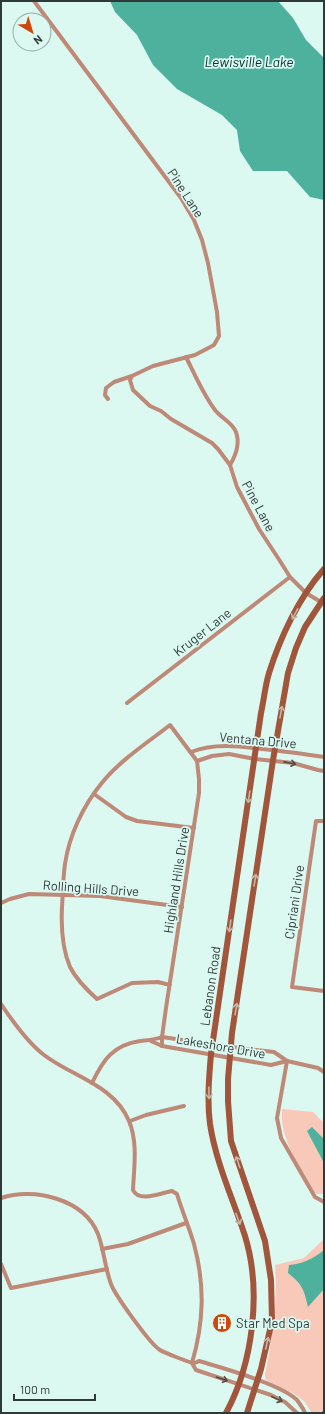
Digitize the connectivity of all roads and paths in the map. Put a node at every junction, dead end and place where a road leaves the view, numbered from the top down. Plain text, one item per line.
1 (34, 1) edge
2 (186, 358) junction
3 (132, 376) junction
4 (108, 399) dead end
5 (230, 465) junction
6 (324, 569) edge
7 (290, 577) junction
8 (306, 592) junction
9 (322, 600) edge
10 (127, 703) dead end
11 (256, 748) junction
12 (275, 750) junction
13 (191, 752) junction
14 (324, 757) edge
15 (255, 759) junction
16 (273, 760) junction
17 (197, 761) junction
18 (324, 771) edge
19 (94, 794) junction
20 (324, 822) edge
21 (194, 828) junction
22 (62, 896) junction
23 (1, 903) edge
24 (182, 907) junction
25 (170, 985) junction
26 (324, 990) edge
27 (1, 1004) edge
28 (162, 1037) junction
29 (152, 1041) junction
30 (213, 1045) junction
31 (162, 1046) junction
32 (231, 1047) junction
33 (211, 1054) junction
34 (230, 1057) junction
35 (287, 1061) junction
36 (324, 1072) edge
37 (92, 1083) junction
38 (184, 1106) dead end
39 (130, 1121) junction
40 (1, 1198) edge
41 (324, 1202) edge
42 (186, 1223) junction
43 (102, 1249) junction
44 (1, 1264) edge
45 (106, 1268) junction
46 (192, 1363) junction
47 (242, 1375) junction
48 (258, 1380) junction
49 (238, 1385) junction
50 (255, 1390) junction
51 (226, 1413) edge
52 (247, 1413) edge
53 (297, 1413) edge
54 (305, 1413) edge

1 - 2 street, Pine Lane
2 - 3 street, Pine Lane
2 - 5 street
3 - 4 street, Pine Lane
3 - 5 street, Pine Lane
5 - 7 street, Pine Lane
6 - 8 main road, Lebanon Road
7 - 8 street, Pine Lane
7 - 10 street, Kruger Lane
8 - 9 street, Pine Lane
8 -> 11 main road, Lebanon Road
12 -> 9 main road
11 - 12 street, Ventana Drive
11 - 13 street, Ventana Drive
11 - 15 main road, Lebanon Road
12 - 14 street, Ventana Drive
12 - 16 main road
13 - 17 street, Highland Hills Drive
13 - 19 street, Highland Hills Drive
15 - 16 street, Ventana Drive
15 - 17 street, Ventana Drive
15 -> 30 main road, Lebanon Road
16 -> 18 street, Ventana Drive
32 -> 16 main road
17 - 21 street, Highland Hills Drive
19 - 21 street
19 - 22 street
20 - 26 street, Cipriani Drive
21 - 24 street, Highland Hills Drive
22 - 23 street, Rolling Hills Drive
22 - 24 street, Rolling Hills Drive
22 - 25 street
24 - 25 street, Highland Hills Drive
25 - 28 street, Highland Hills Drive
27 - 37 street
28 - 29 street, Lakeshore Drive
28 - 30 street, Lakeshore Drive
28 - 31 street, Highland Hills Drive
29 - 31 street, Lakeshore Drive
29 - 37 street, Lakeshore Drive
30 - 32 street, Lakeshore Drive
30 - 33 main road, Lebanon Road
31 - 33 street, Lakeshore Drive
32 - 34 main road
32 - 35 street, Lakeshore Drive
33 - 34 street, Lakeshore Drive
33 -> 47 main road, Lebanon Road
34 - 35 street, Lakeshore Drive
48 -> 34 main road
35 - 36 street, Lakeshore Drive
35 - 41 street
37 - 39 street
38 - 39 street
39 - 42 street
40 - 43 street
42 - 43 street
42 - 46 street
43 - 45 street
44 - 45 street
45 - 46 street
46 - 47 street
46 -> 49 street
47 - 48 street
47 - 49 main road, Lebanon Road
48 - 50 main road
48 - 54 street
49 - 50 street
49 - 51 main road, Lebanon Road
50 - 52 main road
50 -> 53 street

